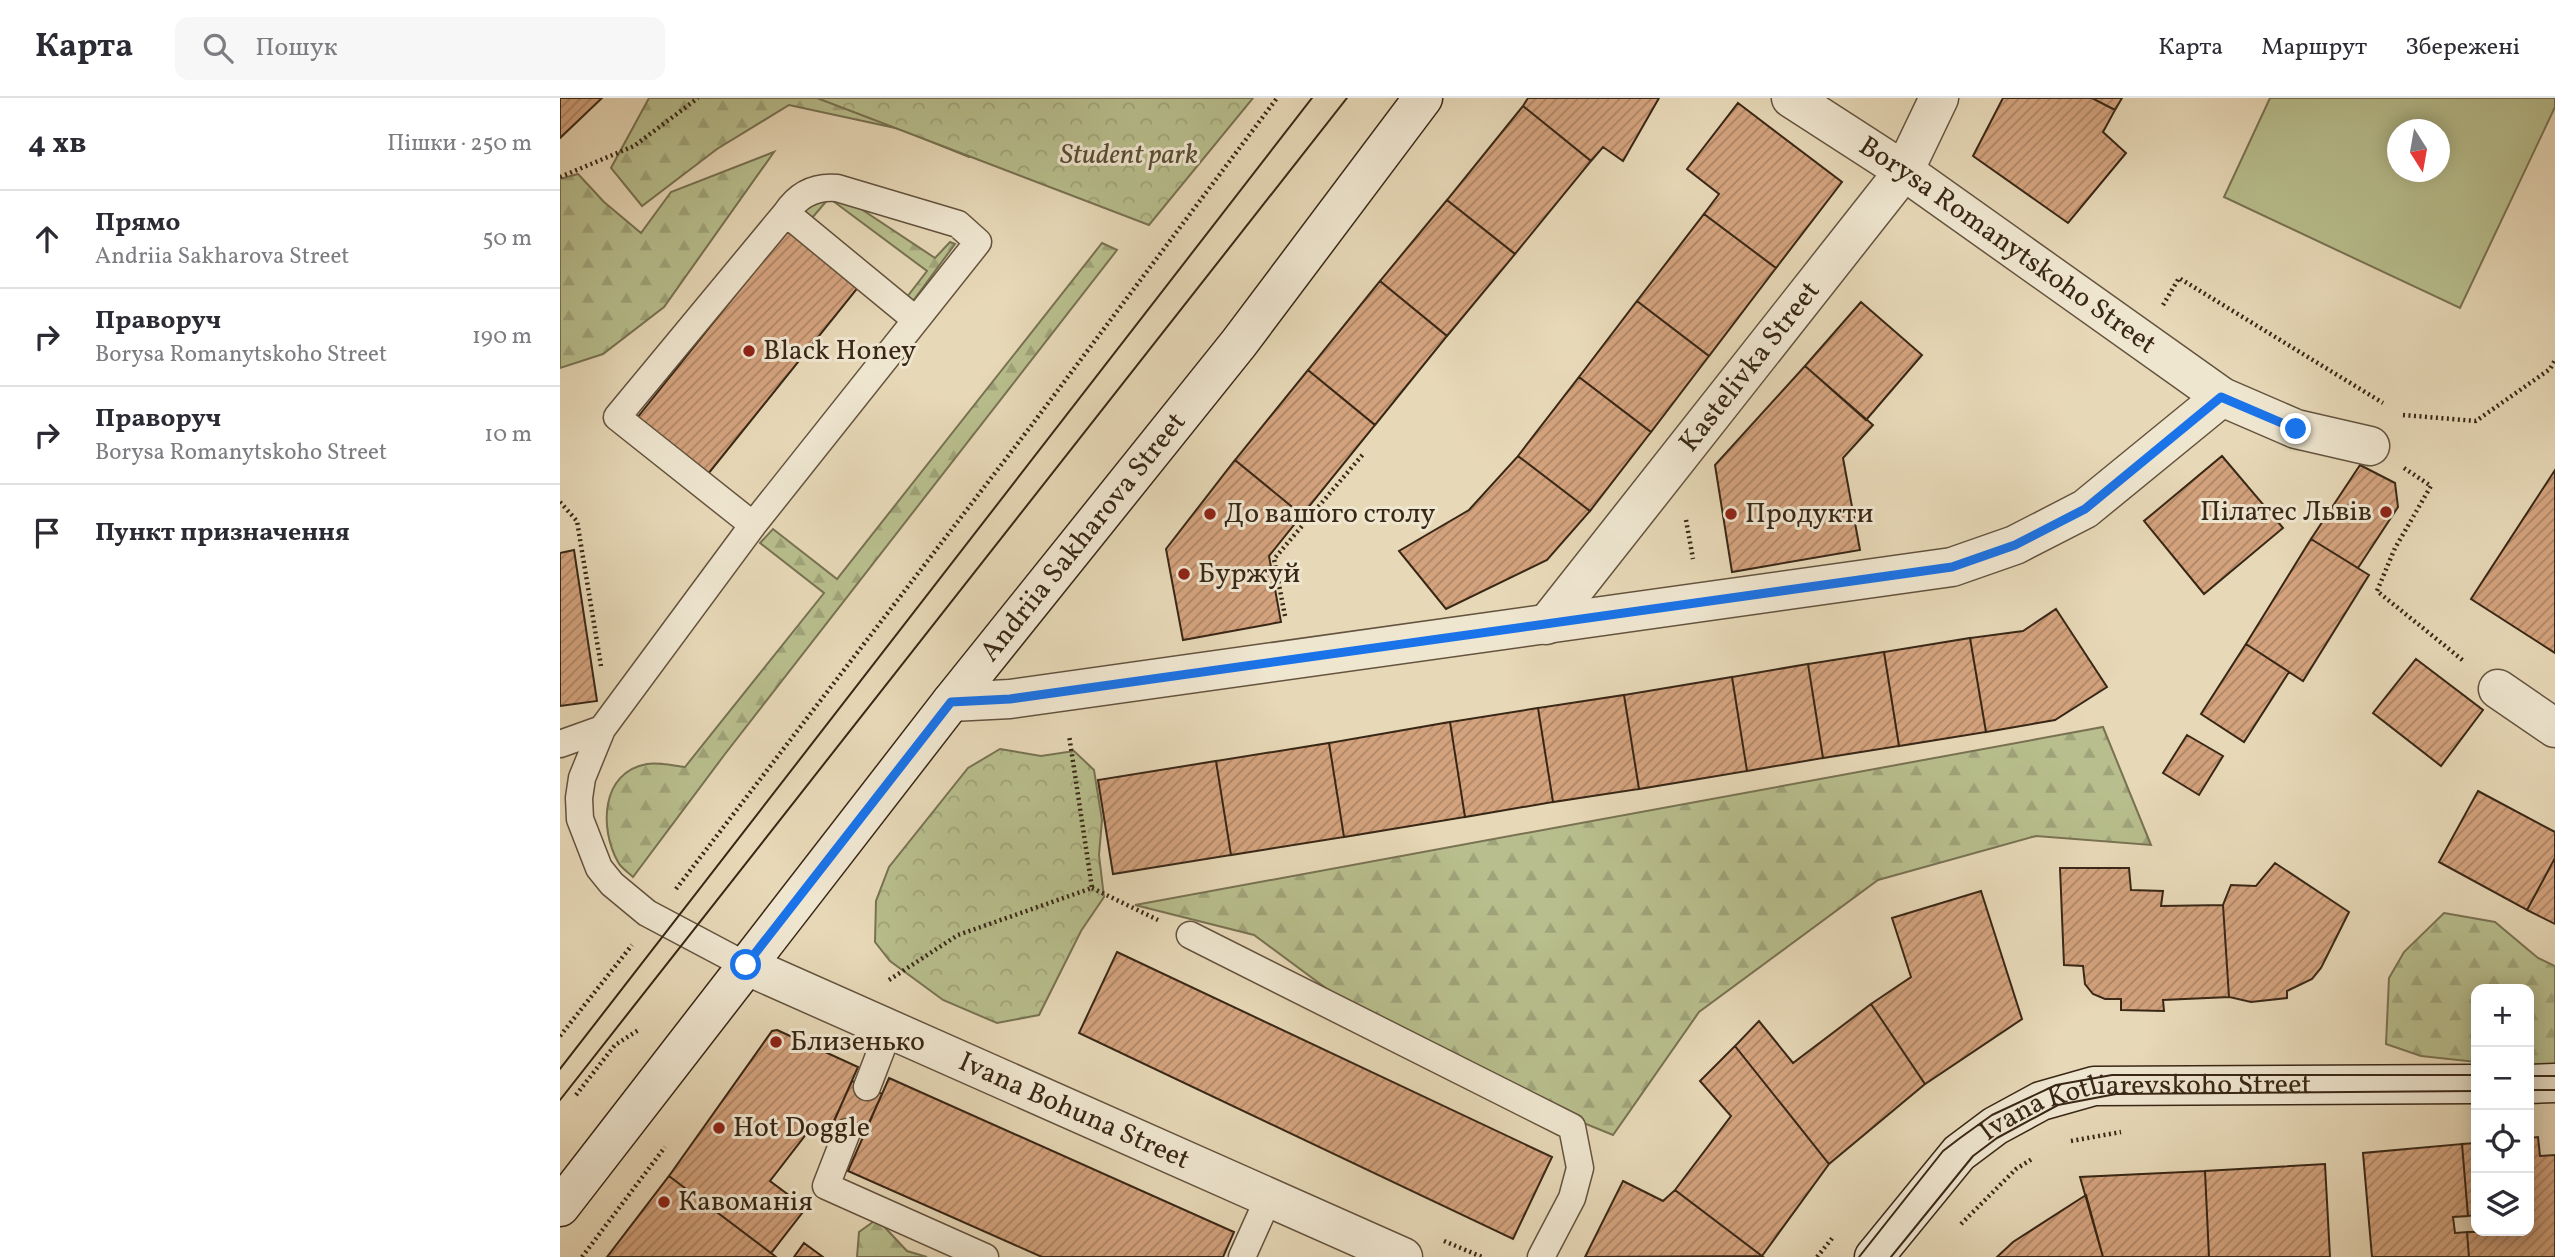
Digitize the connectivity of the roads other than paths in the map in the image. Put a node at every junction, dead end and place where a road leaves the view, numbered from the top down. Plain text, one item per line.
1 (1423, 98) edge
2 (1791, 98) edge
3 (1939, 98) edge
4 (1904, 171) junction
5 (786, 213) junction
6 (916, 320) junction
7 (2221, 397) junction
8 (2370, 446) dead end
9 (753, 525) junction
10 (1546, 625) junction
11 (2498, 689) dead end
12 (951, 702) junction
13 (2555, 728) edge
14 (602, 729) junction
15 (560, 744) edge
16 (1190, 935) road end
17 (746, 965) junction
18 (890, 1027) junction
19 (2555, 1083) edge
20 (2471, 1084) edge
21 (2534, 1084) edge
22 (867, 1087) dead end
23 (847, 1132) dead end
24 (1269, 1197) junction
25 (560, 1207) edge
26 (985, 1257) edge
27 (1242, 1257) edge
28 (1403, 1257) edge
29 (1541, 1257) edge
30 (1874, 1257) edge

1 - 12 street, Andriia Sakharova Street
2 - 4 street, Borysa Romanytskoho Street
3 - 4 street, Kastelivka Street
4 - 7 street, Borysa Romanytskoho Street
4 - 10 street, Kastelivka Street
5 - 6 lane
5 - 6 lane
5 - 9 lane
6 - 9 lane
7 - 8 street, Borysa Romanytskoho Street
7 - 10 street
9 - 14 lane
10 - 12 street
11 - 13 street
12 - 17 street, Andriia Sakharova Street
14 - 15 lane
14 - 17 lane
16 - 29 lane
17 - 18 street, Ivana Bohuna Street
17 - 25 street, Andriia Sakharova Street
18 - 22 lane
18 - 24 street, Ivana Bohuna Street
19 - 21 street
20 - 30 street, Ivana Kotliarevskoho Street
23 - 26 lane
24 - 27 lane
24 - 28 street, Ivana Bohuna Street

